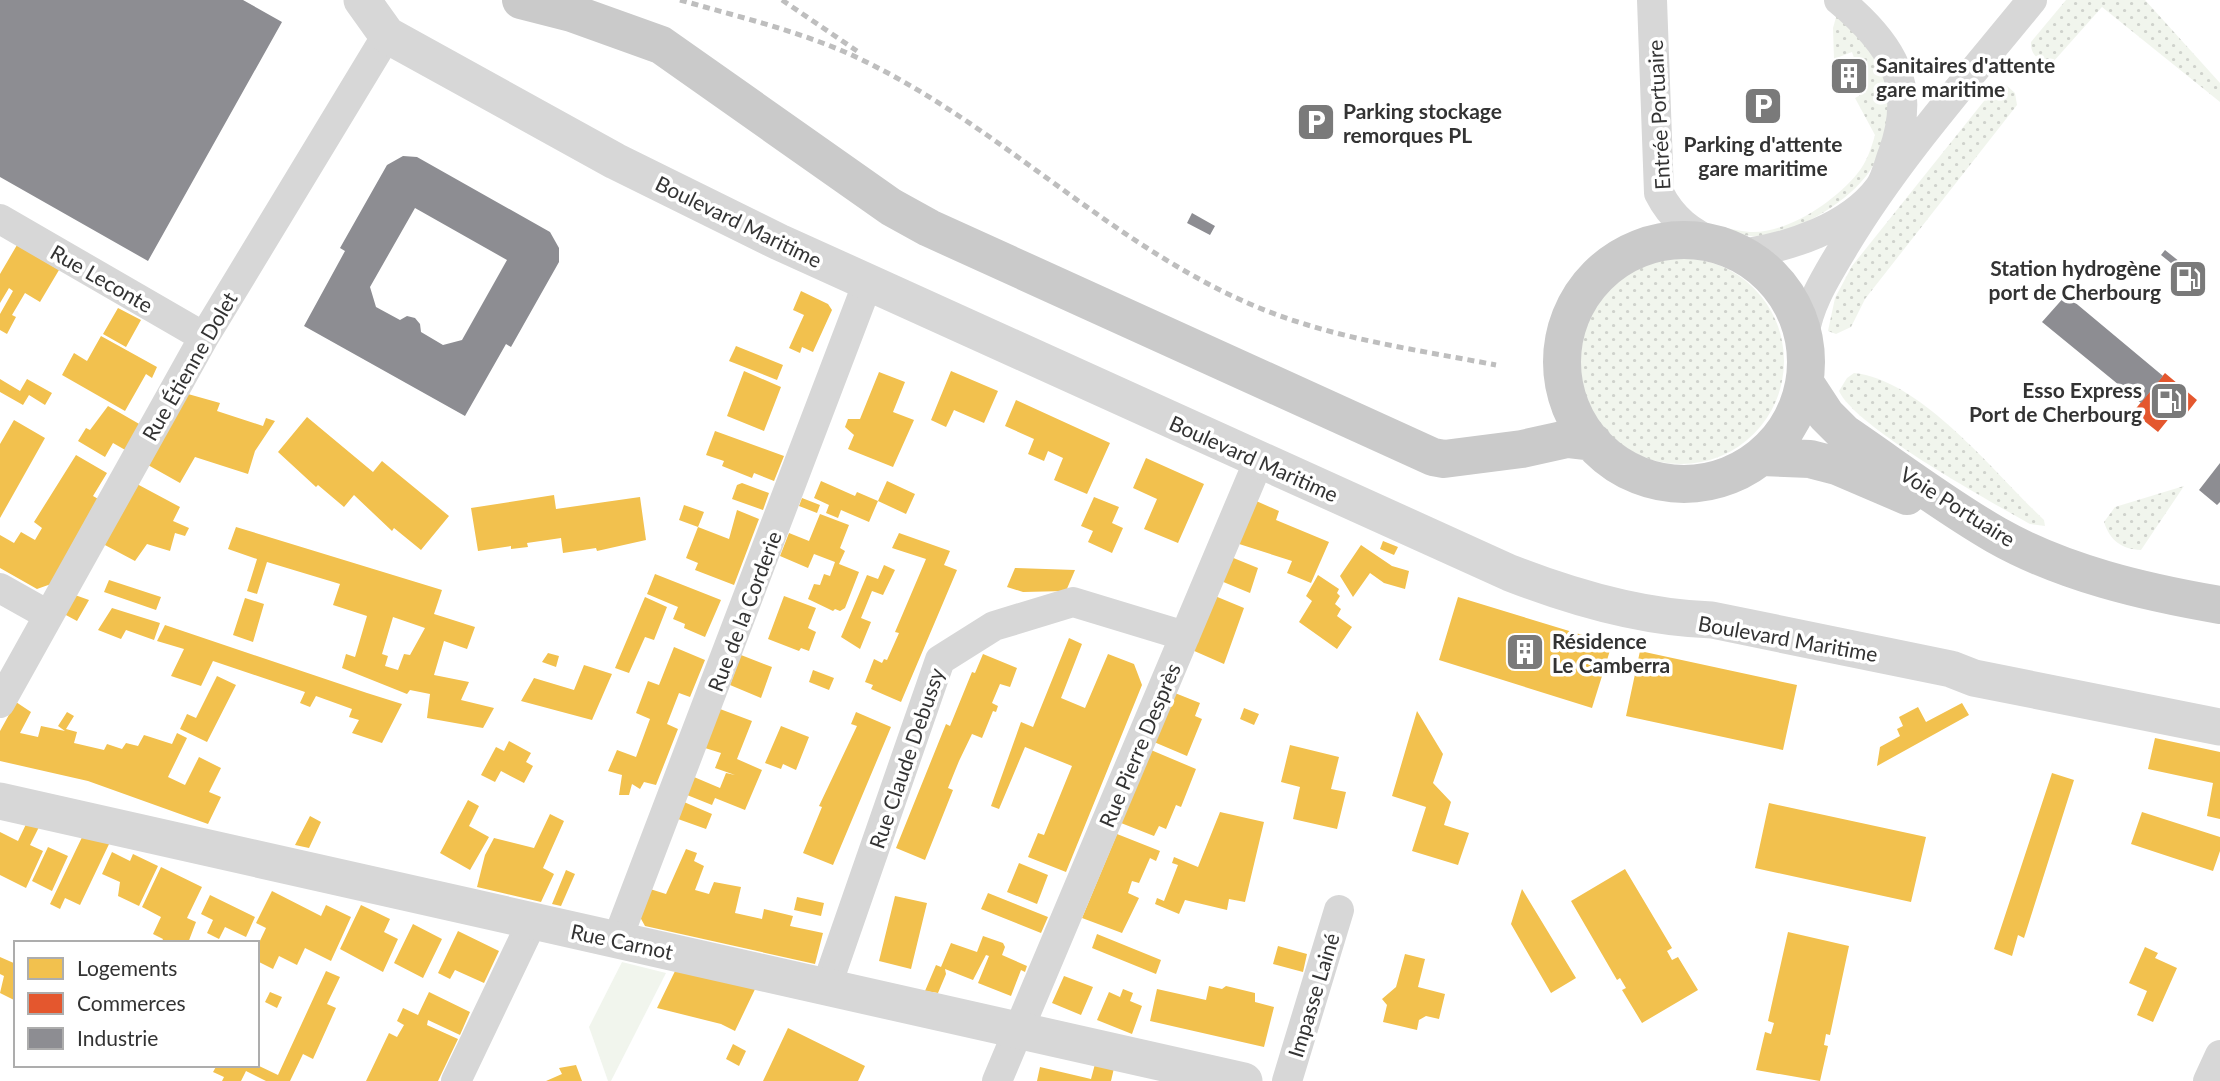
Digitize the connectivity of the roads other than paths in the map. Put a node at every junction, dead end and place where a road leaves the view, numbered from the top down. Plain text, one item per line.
1 (362, 0) edge
2 (520, 0) edge
3 (1652, 0) edge
4 (1839, 0) edge
5 (2032, 0) edge
6 (387, 35) junction
7 (1880, 187) junction
8 (0, 219) edge
9 (1730, 249) junction
10 (868, 282) junction
11 (1804, 336) junction
12 (204, 337) junction
13 (1805, 383) junction
14 (1565, 386) junction
15 (1593, 442) junction
16 (1473, 454) junction
17 (1762, 457) junction
18 (1259, 460) junction
19 (1996, 535) junction
20 (0, 588) edge
21 (2220, 605) edge
22 (48, 615) junction
23 (1185, 636) junction
24 (0, 702) edge
25 (2220, 727) edge
26 (0, 801) edge
27 (1339, 910) dead end
28 (532, 922) junction
29 (618, 940) junction
30 (827, 985) junction
31 (1020, 1030) junction
32 (2220, 1055) edge
33 (456, 1081) edge
34 (997, 1081) edge
35 (1244, 1081) edge
36 (1287, 1081) edge
37 (2208, 1081) edge

1 - 6 street, Boulevard Maritime
2 - 16 main road
3 - 9 street, Entrée Portuaire
4 - 7 street
5 - 7 street
6 - 10 street, Boulevard Maritime
6 - 12 street, Rue Étienne Dolet
7 - 9 street
7 - 11 street
8 - 12 street, Rue Leconte
9 - 11 main road
9 - 14 main road
10 - 18 street, Boulevard Maritime
10 - 29 street, Rue de la Corderie
11 - 13 main road
12 - 22 street, Rue Étienne Dolet
13 - 17 main road
13 - 19 main road, Voie Portuaire
14 - 15 main road
14 - 16 main road
15 - 16 main road
15 - 17 main road
17 - 19 main road
18 - 23 street, Rue Pierre Desprès
18 - 25 street, Boulevard Maritime
19 - 21 main road, Voie Portuaire
20 - 22 street
22 - 24 street, Rue Étienne Dolet
23 - 30 street, Rue Claude Debussy
23 - 31 street, Rue Pierre Desprès
26 - 28 street, Rue Carnot
27 - 36 street, Impasse Lainé
28 - 29 street, Rue Carnot
28 - 33 street
29 - 30 street, Rue Carnot
30 - 31 street, Rue Carnot
31 - 34 street, Rue Pierre Desprès
31 - 35 street, Rue Carnot
32 - 37 street

